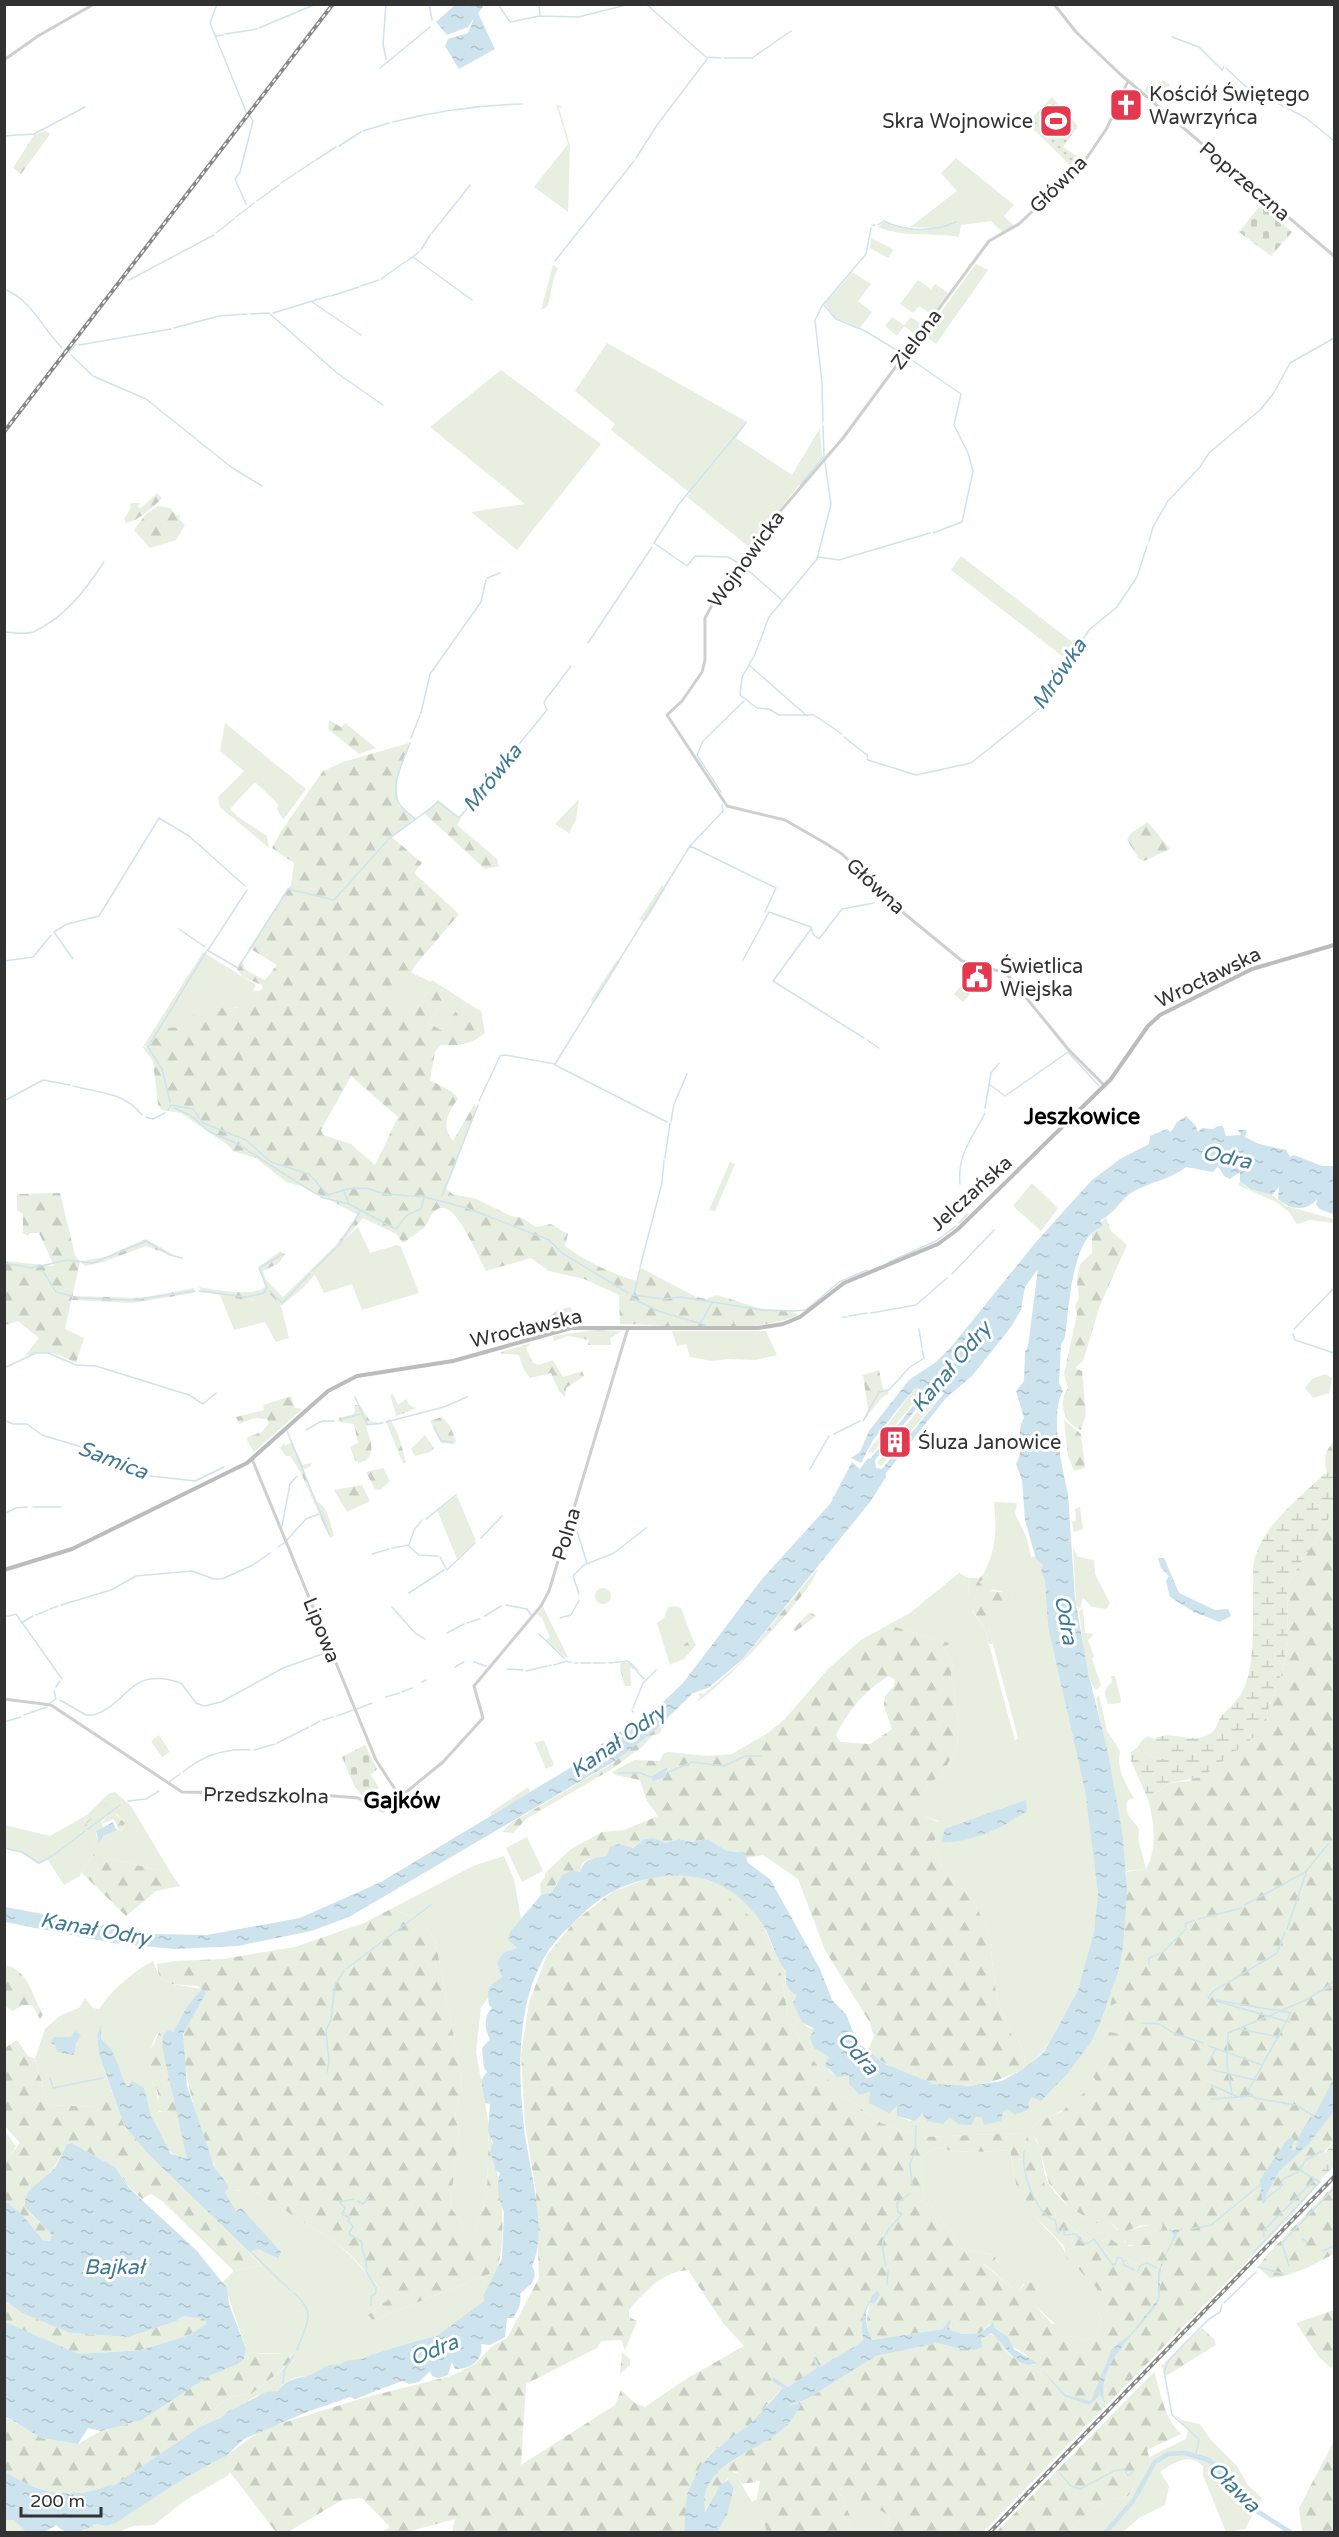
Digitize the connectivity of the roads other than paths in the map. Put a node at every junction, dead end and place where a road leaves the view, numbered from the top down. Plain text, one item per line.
1 (94, 4) edge
2 (1054, 4) edge
3 (4, 60) edge
4 (1128, 81) junction
5 (989, 241) joint
6 (1335, 256) edge
7 (843, 438) joint
8 (686, 695) joint
9 (1335, 945) edge
10 (1138, 1041) joint
11 (1105, 1086) junction
12 (790, 1322) joint
13 (629, 1327) junction
14 (252, 1459) junction
15 (4, 1570) edge
16 (4, 1699) edge
17 (400, 1797) junction

1 - 3 street
2 - 4 street, Poprzeczna
4 - 5 street, Główna
4 - 6 street, Poprzeczna
5 - 7 street, Zielona
7 - 8 street, Wojnowicka
8 - 11 street, Główna
9 - 10 main road, Wrocławska
10 - 11 main road, Jelczańska
11 - 12 main road, Jelczańska
12 - 13 main road, Wrocławska
13 - 14 main road, Wrocławska
13 - 17 street, Polna
14 - 15 main road
14 - 17 street, Lipowa
16 - 17 street, Przedszkolna

